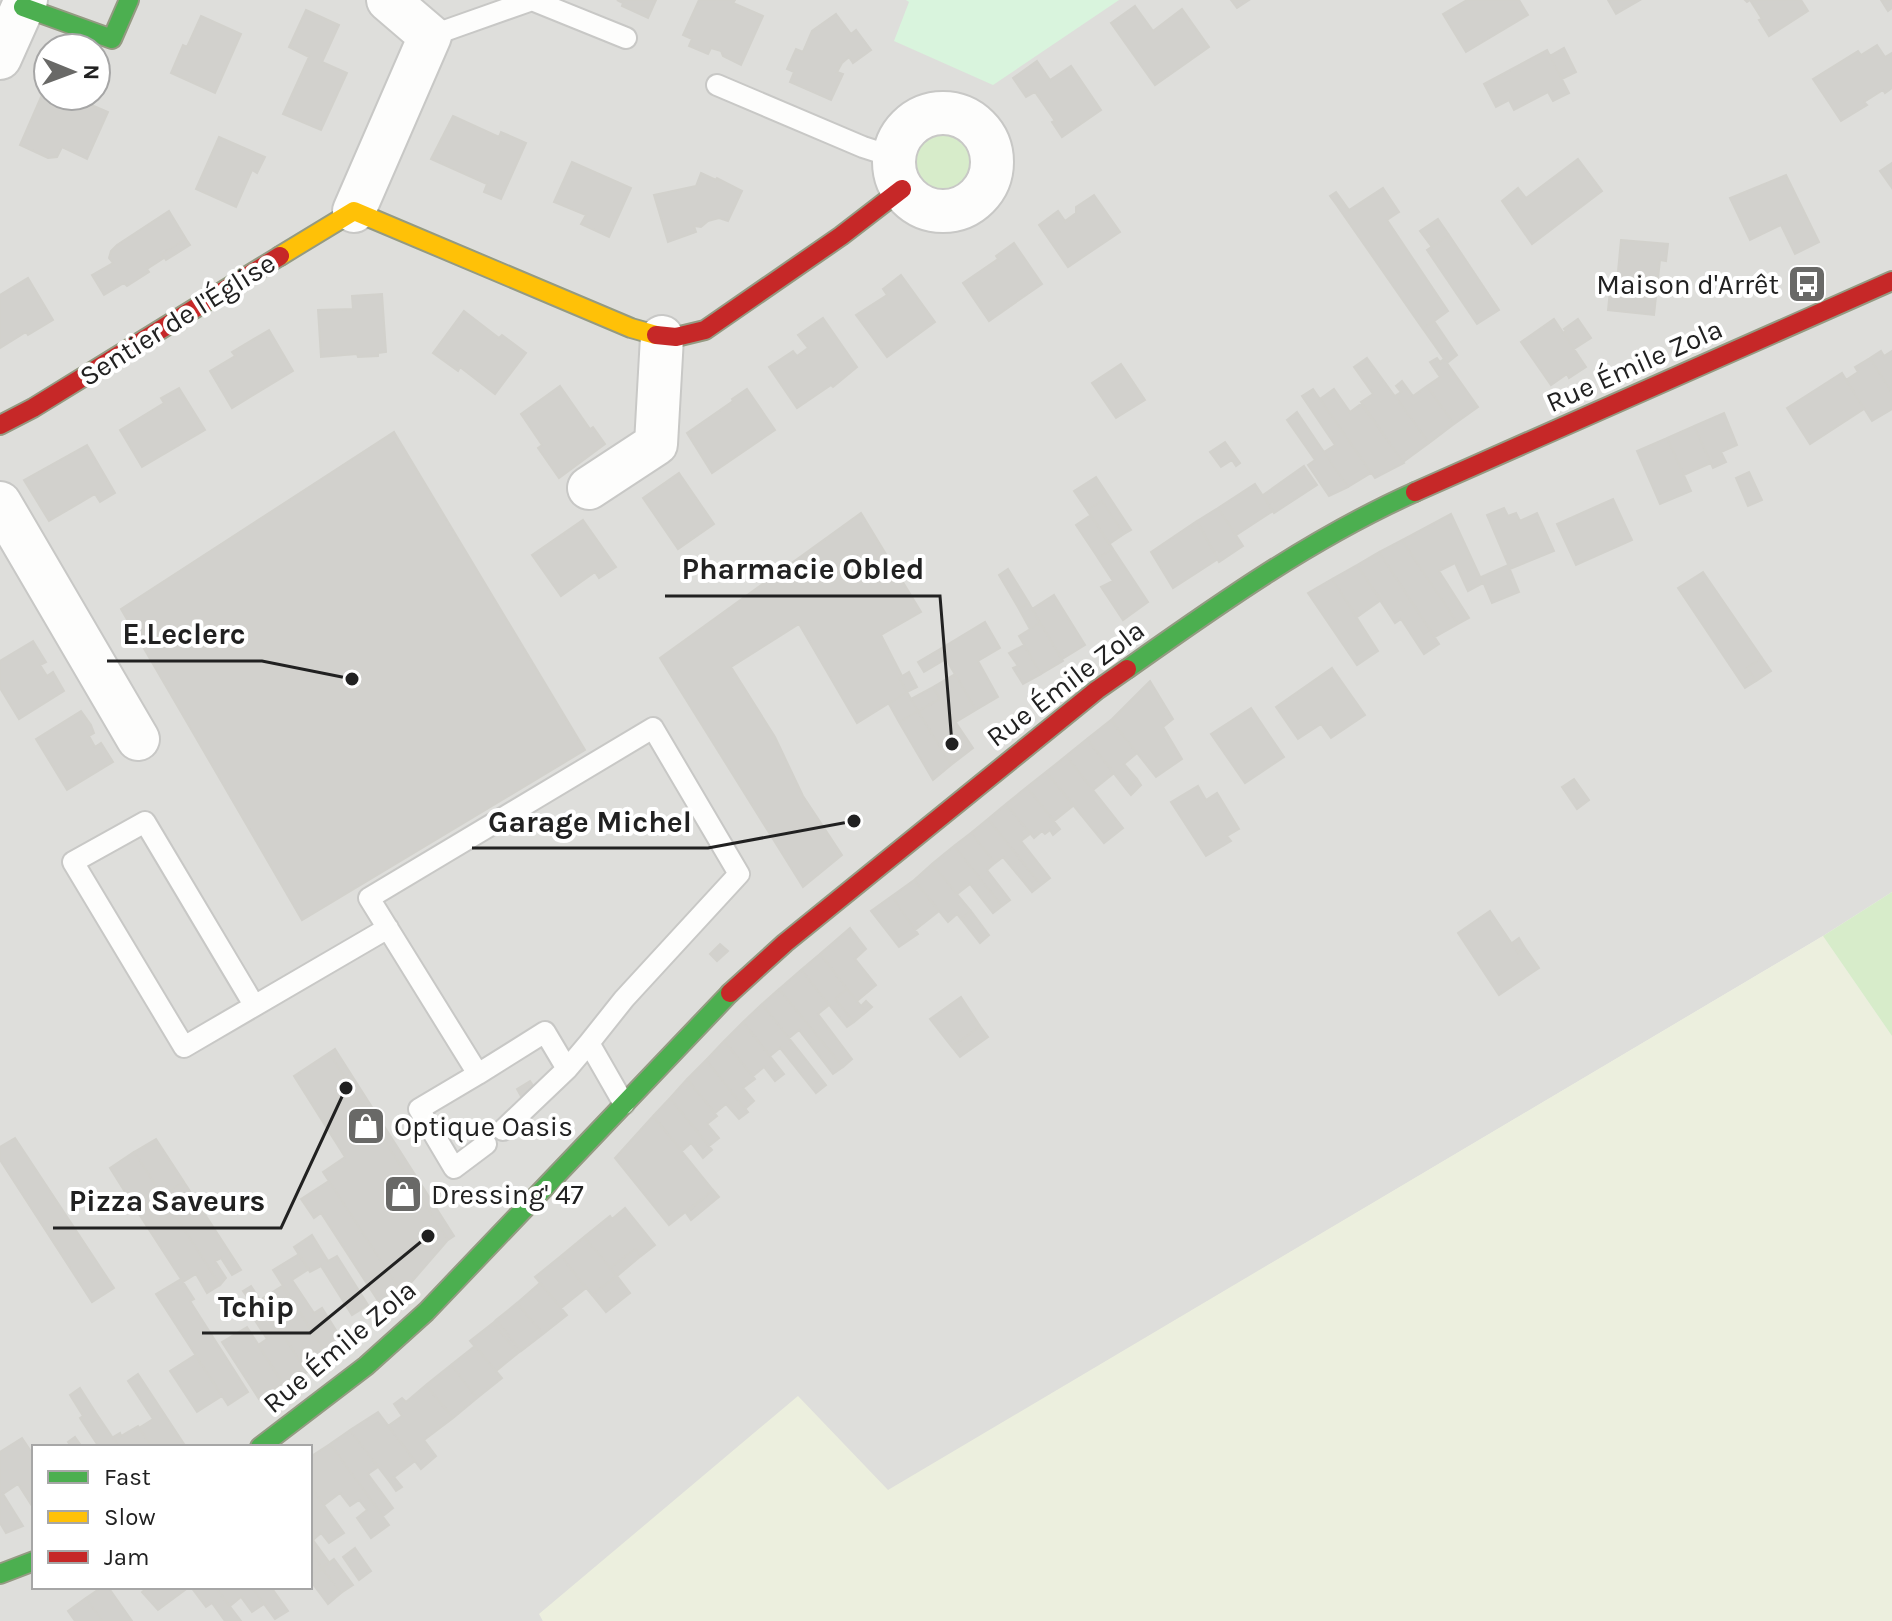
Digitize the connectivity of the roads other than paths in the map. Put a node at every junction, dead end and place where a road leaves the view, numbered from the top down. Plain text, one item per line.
1 (129, 0) edge
2 (388, 0) edge
3 (24, 3) edge
4 (430, 36) junction
5 (626, 38) dead end
6 (0, 58) edge
7 (717, 85) dead end
8 (898, 173) joint
9 (354, 211) junction
10 (1892, 281) edge
11 (662, 337) junction
12 (0, 425) edge
13 (589, 488) dead end
14 (0, 503) edge
15 (138, 739) dead end
16 (388, 928) junction
17 (254, 1005) junction
18 (589, 1043) junction
19 (567, 1069) junction
20 (478, 1074) junction
21 (624, 1104) junction
22 (503, 1130) dead end
23 (486, 1144) dead end
24 (263, 1445) edge
25 (32, 1562) edge
26 (0, 1574) edge

1 - 3 main road
2 - 4 street
3 - 6 street
4 - 5 lane
4 - 9 street
7 - 8 lane
8 - 11 main road
9 - 11 main road
9 - 12 main road, Sentier de l'Église
10 - 21 main road, Rue Émile Zola
11 - 13 street
14 - 15 street
16 - 17 lane
16 - 18 lane
16 - 20 lane
17 - 17 lane
18 - 19 lane
18 - 21 lane
19 - 20 lane
19 - 22 lane
20 - 23 lane
21 - 24 main road, Rue Émile Zola
25 - 26 main road

